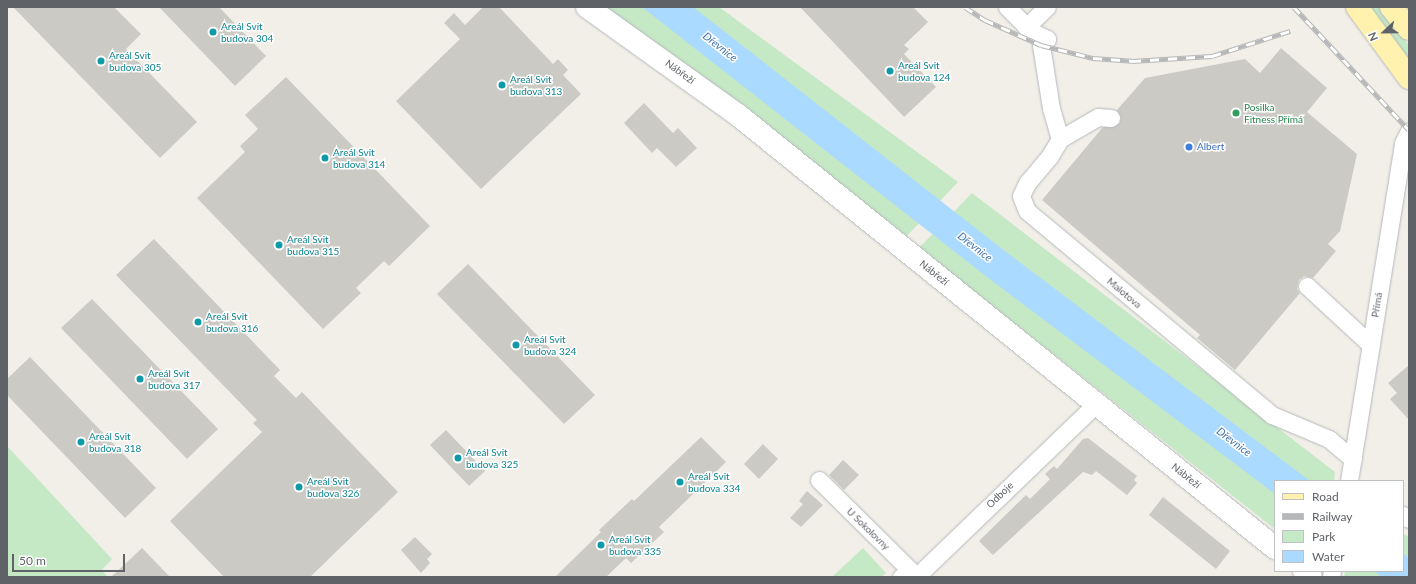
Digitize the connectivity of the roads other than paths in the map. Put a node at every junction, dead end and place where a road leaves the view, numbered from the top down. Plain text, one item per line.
1 (586, 7) edge
2 (1007, 7) edge
3 (1047, 7) edge
4 (1357, 7) edge
5 (1391, 7) edge
6 (1026, 27) junction
7 (1409, 29) edge
8 (1409, 78) edge
9 (1111, 118) dead end
10 (1409, 131) edge
11 (1060, 139) junction
12 (1307, 286) dead end
13 (1371, 345) junction
14 (1096, 404) junction
15 (1353, 474) edge
16 (818, 480) dead end
17 (1274, 547) edge
18 (912, 577) edge

1 - 14 street, Nábřeží
2 - 6 street
3 - 6 street
4 - 8 main road
5 - 7 main road
6 - 11 street
9 - 11 street
10 - 13 street, Přímá
11 - 15 street, Malotova
12 - 13 street
13 - 15 street, Přímá
14 - 17 street, Nábřeží
14 - 18 street, Odboje
16 - 18 street, U Sokolovny

